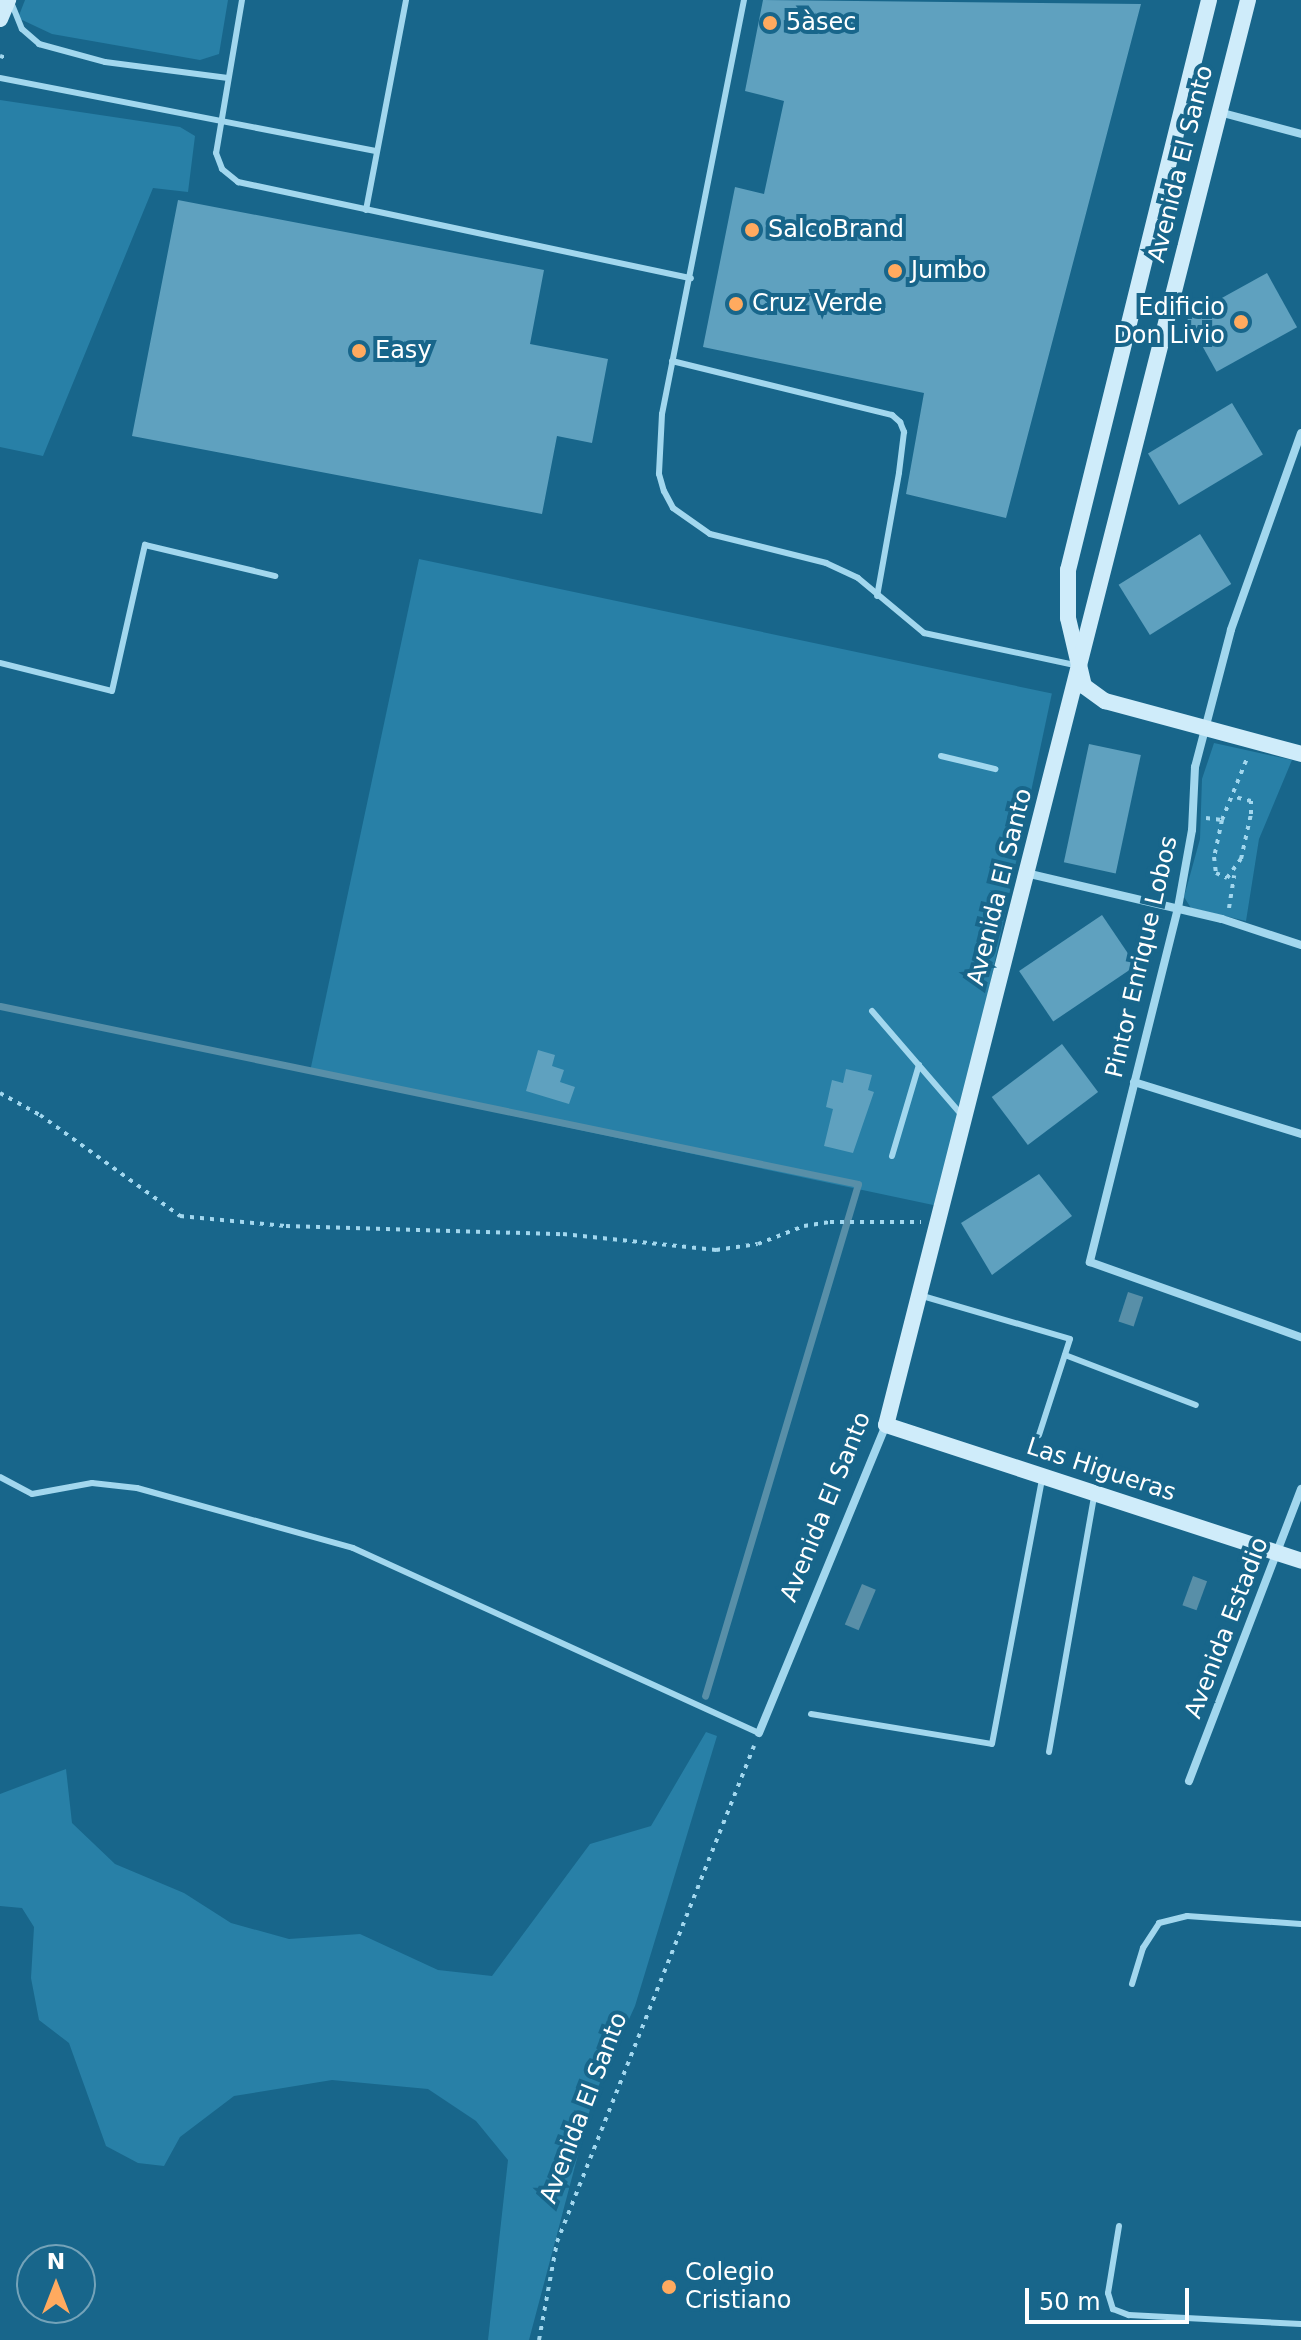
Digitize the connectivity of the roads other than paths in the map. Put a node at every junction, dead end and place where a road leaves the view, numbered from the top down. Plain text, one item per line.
1 (9, 0) edge
2 (242, 0) edge
3 (406, 0) edge
4 (744, 0) edge
5 (1209, 0) edge
6 (1248, 0) edge
7 (0, 19) edge
8 (0, 78) edge
9 (228, 78) junction
10 (1219, 112) junction
11 (221, 122) junction
12 (1301, 134) edge
13 (377, 151) junction
14 (366, 210) junction
15 (691, 278) junction
16 (672, 361) junction
17 (1301, 433) edge
18 (275, 576) dead end
19 (877, 596) junction
20 (0, 663) edge
21 (1078, 666) junction
22 (1208, 727) junction
23 (1301, 754) edge
24 (941, 756) dead end
25 (995, 769) dead end
26 (1030, 874) junction
27 (1178, 908) junction
28 (1301, 945) edge
29 (872, 1011) dead end
30 (919, 1065) junction
31 (1134, 1082) junction
32 (964, 1118) junction
33 (1301, 1134) edge
34 (892, 1156) dead end
35 (919, 1295) junction
36 (1301, 1337) edge
37 (1065, 1355) junction
38 (1196, 1405) dead end
39 (886, 1425) junction
40 (1039, 1435) dead end
41 (1042, 1476) junction
42 (0, 1477) edge
43 (1301, 1489) edge
44 (1095, 1492) junction
45 (1278, 1552) junction
46 (1301, 1561) edge
47 (811, 1714) dead end
48 (759, 1733) joint
49 (1049, 1752) dead end
50 (1189, 1781) dead end
51 (1301, 1924) edge
52 (1132, 1984) dead end
53 (1119, 2226) dead end
54 (1301, 2324) edge

1 - 7 main road
1 - 9 lane
2 - 9 lane
3 - 13 lane
4 - 15 lane
5 - 21 main road, Avenida El Santo
6 - 10 main road, Avenida El Santo
8 - 11 lane
9 - 11 lane
10 - 12 street
10 - 21 main road, Avenida El Santo
11 - 13 lane
11 - 14 lane
13 - 14 lane
14 - 15 lane
15 - 16 lane
16 - 19 lane
16 - 19 lane
17 - 22 street, Pintor Enrique Lobos
18 - 20 lane
19 - 21 lane
21 - 22 main road
21 - 26 main road, Avenida El Santo
22 - 23 main road
22 - 27 street, Pintor Enrique Lobos
24 - 25 lane
26 - 27 street
26 - 32 main road, Avenida El Santo
27 - 28 street
27 - 31 street, Pintor Enrique Lobos
29 - 30 lane
30 - 32 lane
30 - 34 lane
31 - 33 street
31 - 36 street, Pintor Enrique Lobos
32 - 35 main road, Avenida El Santo
35 - 37 lane
35 - 39 main road, Avenida El Santo
37 - 38 lane
37 - 40 lane
39 - 41 main road, Las Higueras
39 - 48 street, Avenida El Santo
41 - 44 main road, Las Higueras
41 - 47 lane
42 - 48 lane
43 - 45 street, Avenida Estadio
44 - 45 main road, Las Higueras
44 - 49 lane
45 - 46 main road, Las Higueras
45 - 50 street, Avenida Estadio
51 - 52 lane
53 - 54 lane

